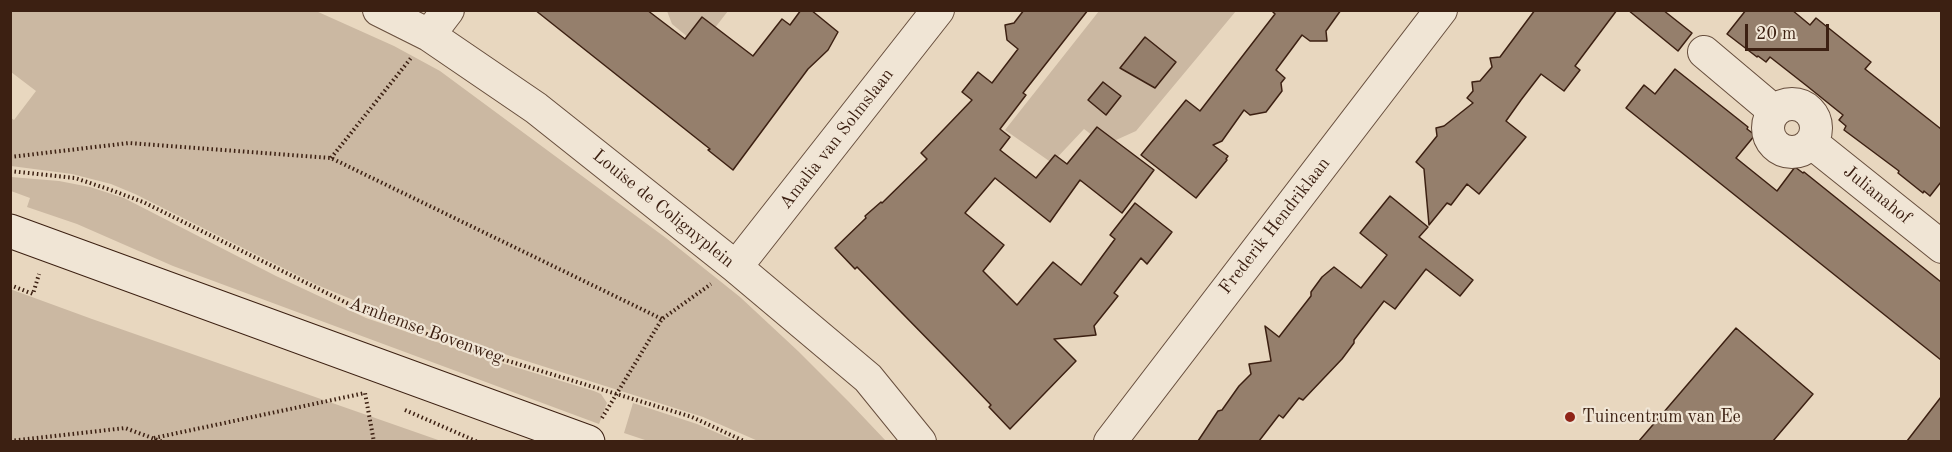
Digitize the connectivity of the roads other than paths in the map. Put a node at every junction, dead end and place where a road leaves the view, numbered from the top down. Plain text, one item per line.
1 (379, 10) edge
2 (448, 10) edge
3 (938, 10) edge
4 (1441, 10) edge
5 (429, 35) junction
6 (1704, 52) dead end
7 (10, 231) edge
8 (1941, 247) edge
9 (736, 267) junction
10 (588, 441) edge
11 (920, 441) edge
12 (1110, 441) edge

1 - 5 street, Louise de Colignyplein
2 - 5 street
3 - 9 street, Amalia van Solmslaan
4 - 12 street, Frederik Hendriklaan
5 - 9 street, Louise de Colignyplein
6 - 8 street, Julianahof
7 - 10 main road
9 - 11 street, Louise de Colignyplein

